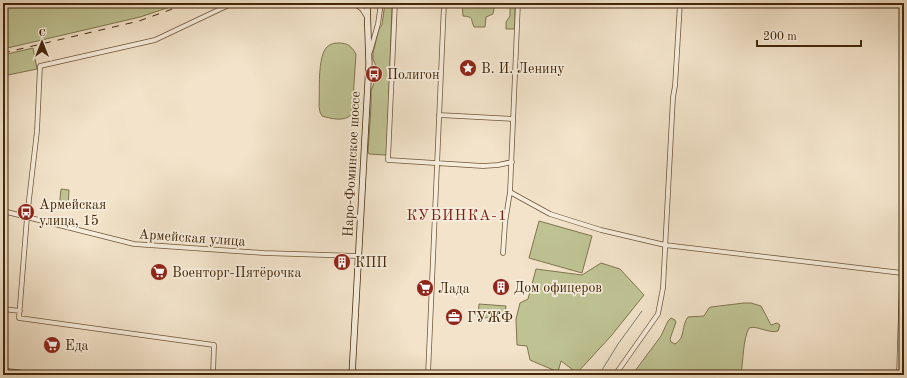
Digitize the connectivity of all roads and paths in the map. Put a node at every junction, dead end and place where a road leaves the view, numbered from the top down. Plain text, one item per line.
1 (233, 3) edge
2 (354, 3) edge
3 (368, 3) edge
4 (380, 3) edge
5 (395, 3) edge
6 (444, 3) edge
7 (518, 3) edge
8 (680, 3) edge
9 (368, 20) junction
10 (368, 64) junction
11 (439, 115) junction
12 (513, 119) junction
13 (512, 162) junction
14 (436, 163) junction
15 (510, 192) junction
16 (3, 211) edge
17 (904, 211) edge
18 (27, 217) junction
19 (665, 245) junction
20 (503, 253) dead end
21 (358, 256) junction
22 (902, 273) junction
23 (3, 309) edge
24 (20, 311) junction
25 (213, 375) edge
26 (352, 375) edge
27 (428, 375) edge
28 (615, 375) edge
29 (899, 375) edge

1 - 18 street
2 - 9 street
3 - 4 street
3 - 9 main road, Наро-Фоминское шоссе
4 - 10 street
5 - 14 street
6 - 11 street
7 - 12 street
8 - 19 street
9 - 10 main road, Наро-Фоминское шоссе
10 - 21 main road, Наро-Фоминское шоссе
11 - 12 street
11 - 14 street
12 - 13 street
13 - 14 street
13 - 15 street
14 - 27 street
15 - 19 street
15 - 20 street
16 - 18 street, Армейская улица
17 - 22 street
18 - 21 street, Армейская улица
18 - 24 street
19 - 22 street
19 - 28 street
21 - 26 main road, Наро-Фоминское шоссе
22 - 29 street
23 - 24 street
24 - 25 street

